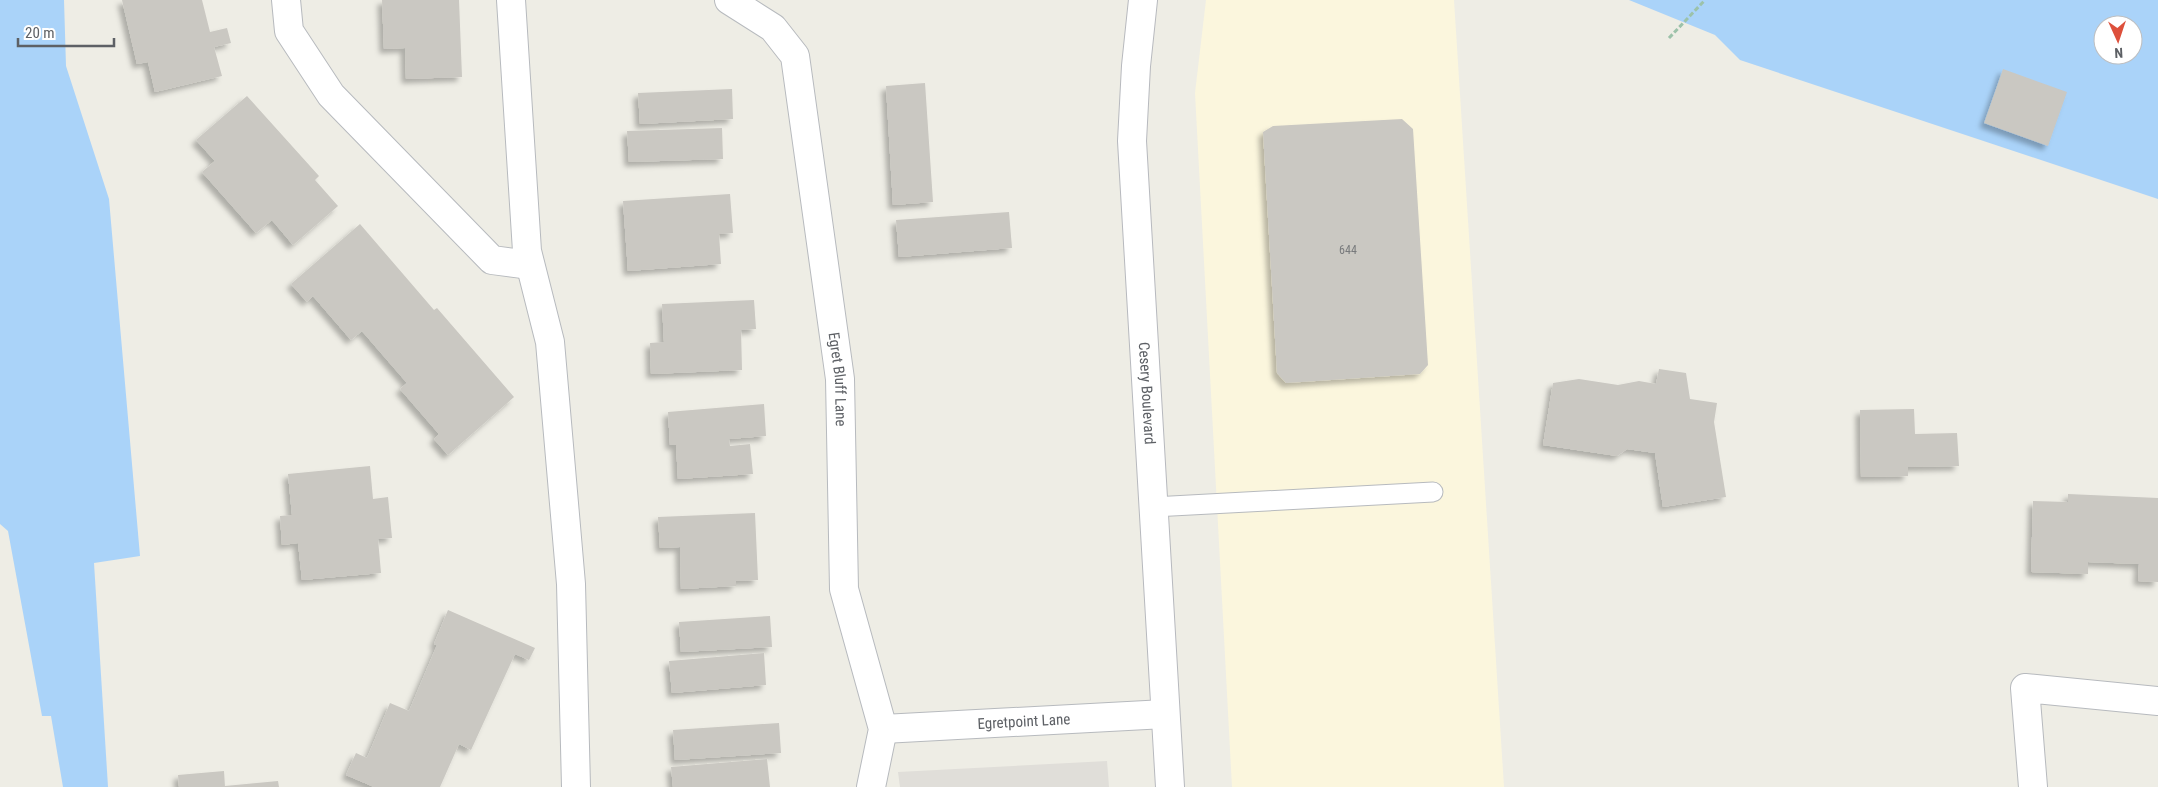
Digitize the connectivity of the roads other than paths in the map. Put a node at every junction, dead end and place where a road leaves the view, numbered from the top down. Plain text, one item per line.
1 (286, 0) edge
2 (511, 0) edge
3 (728, 0) edge
4 (1143, 0) edge
5 (530, 265) junction
6 (1433, 492) dead end
7 (1153, 507) junction
8 (2158, 701) edge
9 (1166, 714) junction
10 (882, 729) junction
11 (576, 787) edge
12 (871, 787) edge
13 (1170, 787) edge
14 (2033, 787) edge

1 - 5 street
2 - 5 street
3 - 10 street, Egret Bluff Lane
4 - 7 street, Cesery Boulevard
5 - 11 street
6 - 7 lane
7 - 9 street, Cesery Boulevard
8 - 14 street
9 - 10 street, Egretpoint Lane
9 - 13 street, Cesery Boulevard
10 - 12 street, Egret Bluff Lane

